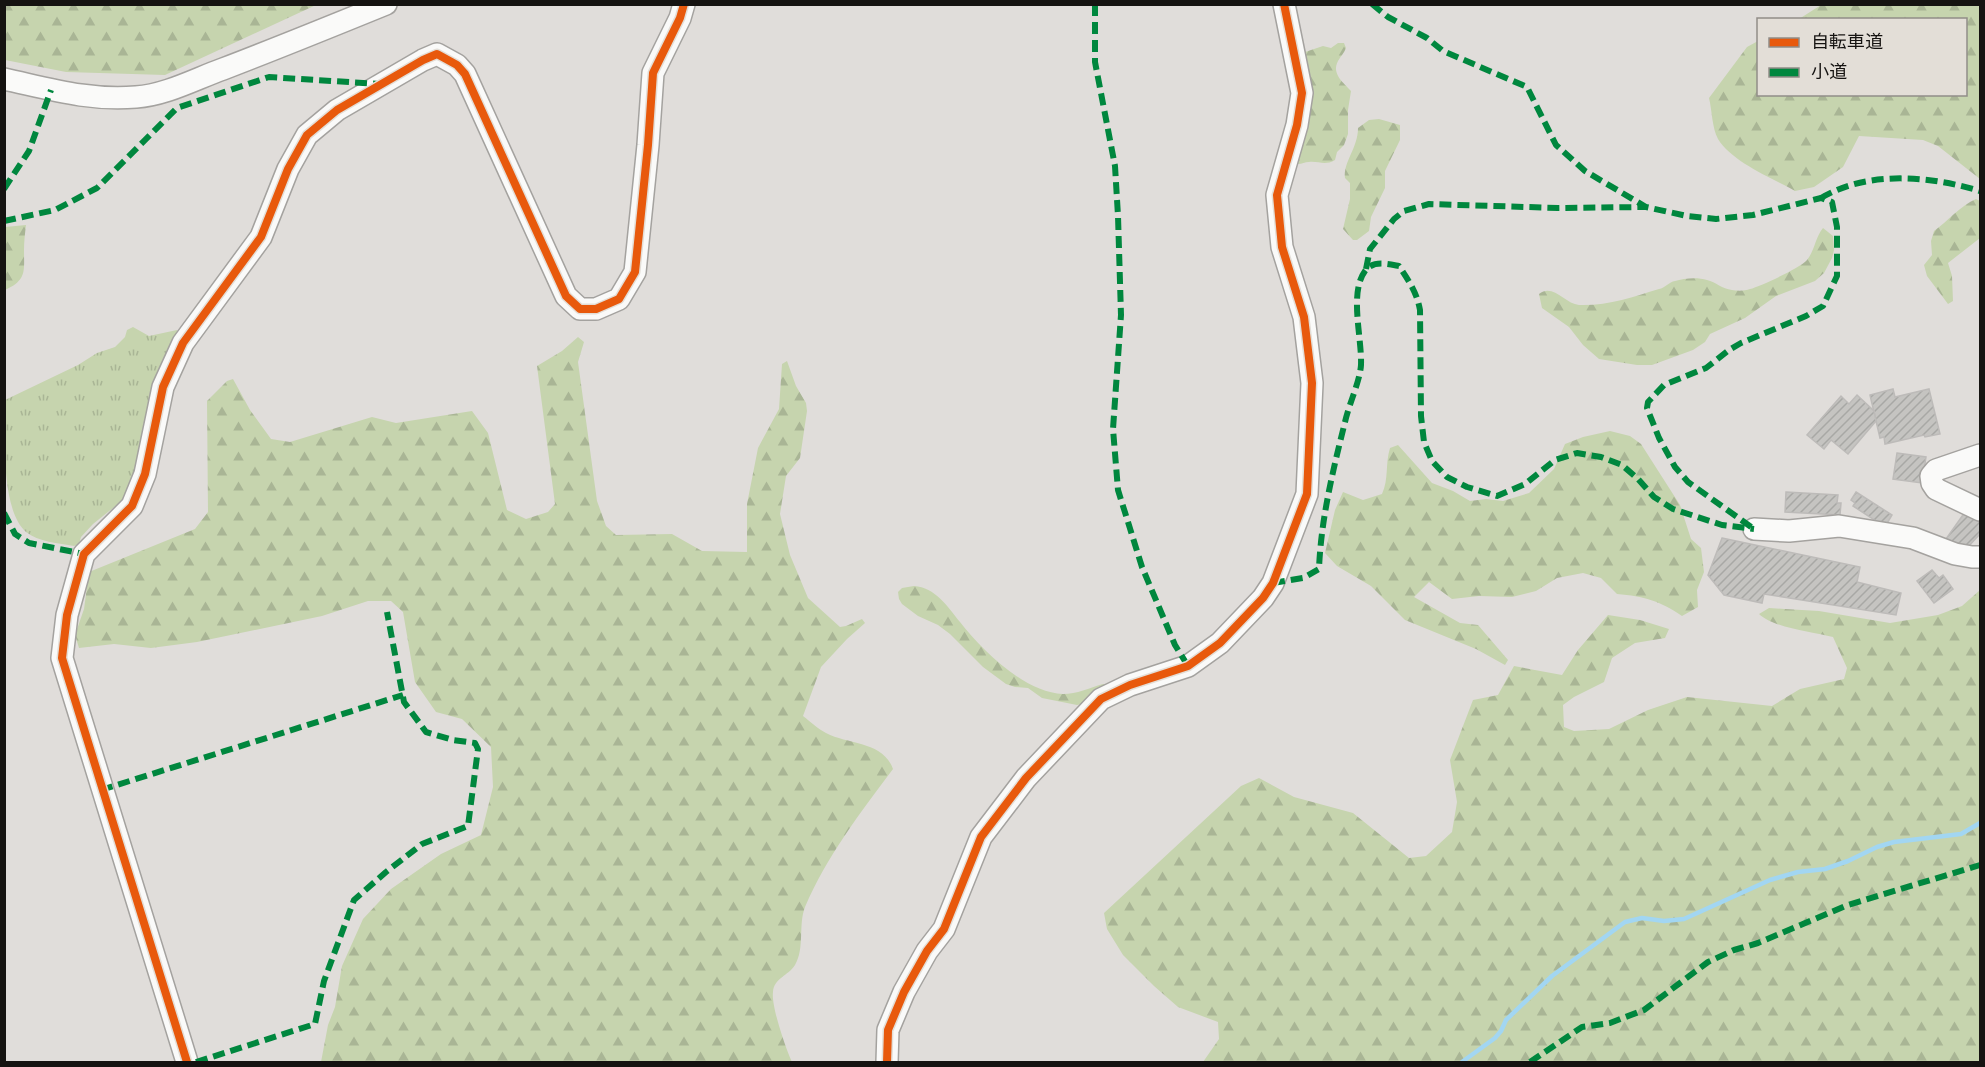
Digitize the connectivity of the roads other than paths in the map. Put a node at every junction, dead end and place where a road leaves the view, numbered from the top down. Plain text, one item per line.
1 (386, 4) edge
2 (684, 4) edge
3 (1284, 4) edge
4 (4, 79) edge
5 (1980, 455) edge
6 (1980, 510) edge
7 (1754, 529) dead end
8 (1980, 557) edge
9 (187, 1062) edge
10 (887, 1062) edge

1 - 4 street
2 - 9 street
3 - 10 street
5 - 6 street
7 - 8 street

